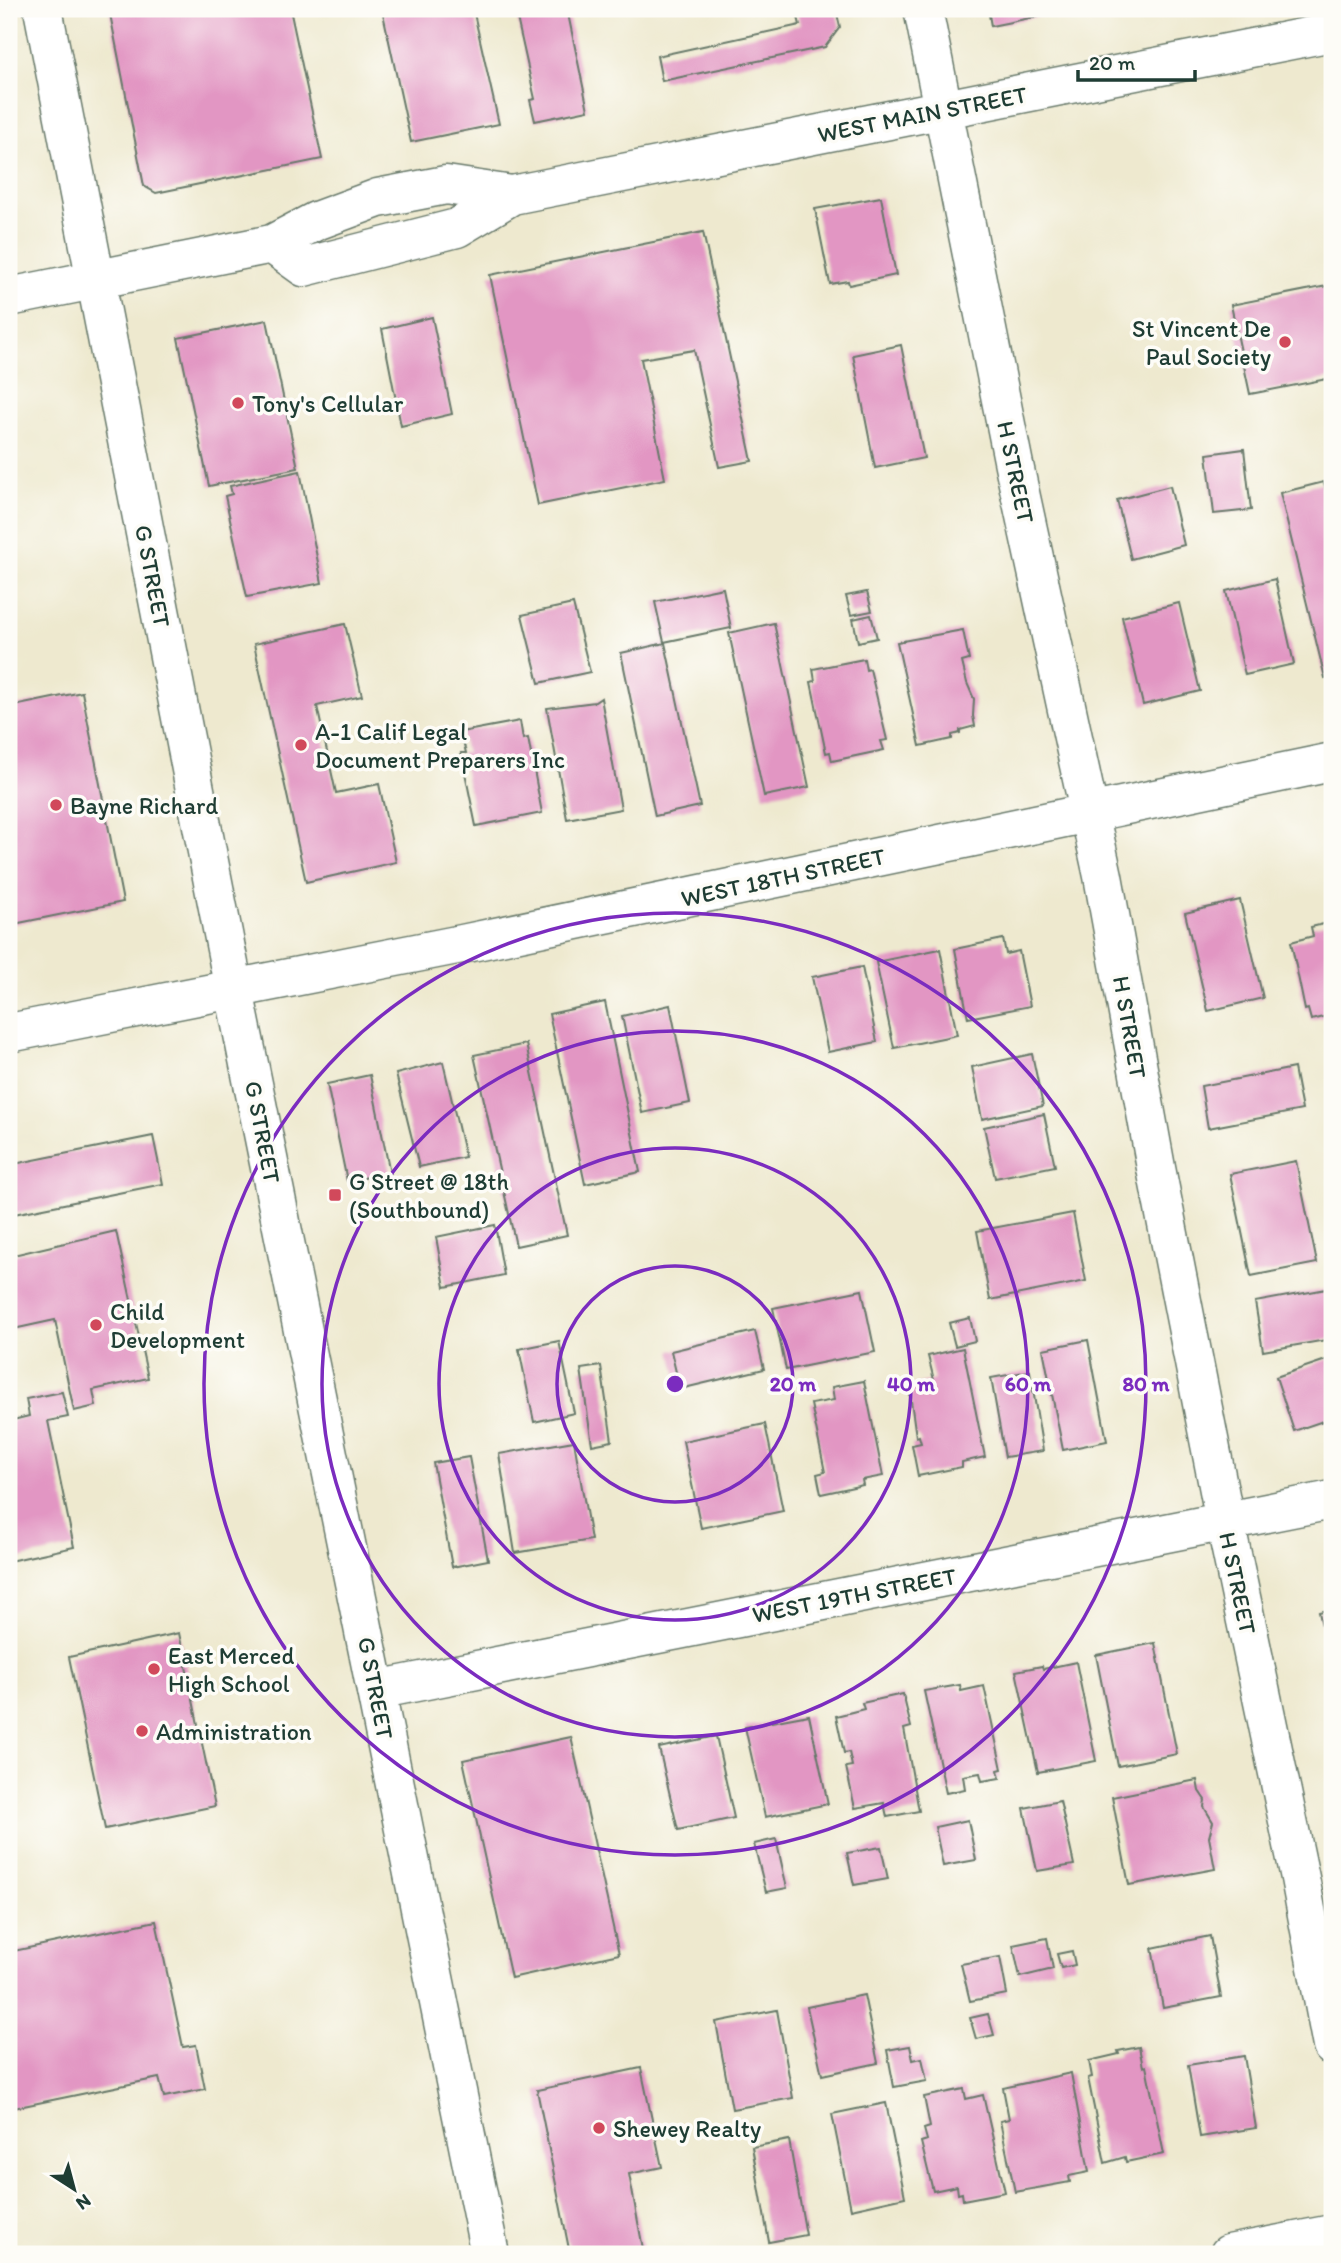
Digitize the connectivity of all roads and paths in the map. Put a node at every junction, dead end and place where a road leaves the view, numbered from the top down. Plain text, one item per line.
1 (43, 9) edge
2 (923, 9) edge
3 (1332, 32) edge
4 (943, 111) junction
5 (95, 279) junction
6 (9, 298) edge
7 (1332, 762) edge
8 (1089, 813) junction
9 (234, 990) junction
10 (9, 1033) edge
11 (1332, 1500) edge
12 (1225, 1521) junction
13 (376, 1690) junction
14 (1332, 2046) edge
15 (1332, 2234) edge
16 (490, 2254) edge
17 (1229, 2254) edge

1 - 5 street, G STREET
2 - 4 street, H STREET
3 - 4 street, WEST MAIN STREET
4 - 5 street, WEST MAIN STREET
4 - 8 street, H STREET
5 - 6 street, WEST MAIN STREET
5 - 9 street, G STREET
7 - 8 street, WEST 18TH STREET
8 - 9 street, WEST 18TH STREET
8 - 12 street, H STREET
9 - 10 street, WEST 18TH STREET
9 - 13 street, G STREET
11 - 12 street, WEST 19TH STREET
12 - 13 street, WEST 19TH STREET
12 - 14 street, H STREET
13 - 16 street, G STREET
15 - 17 street

